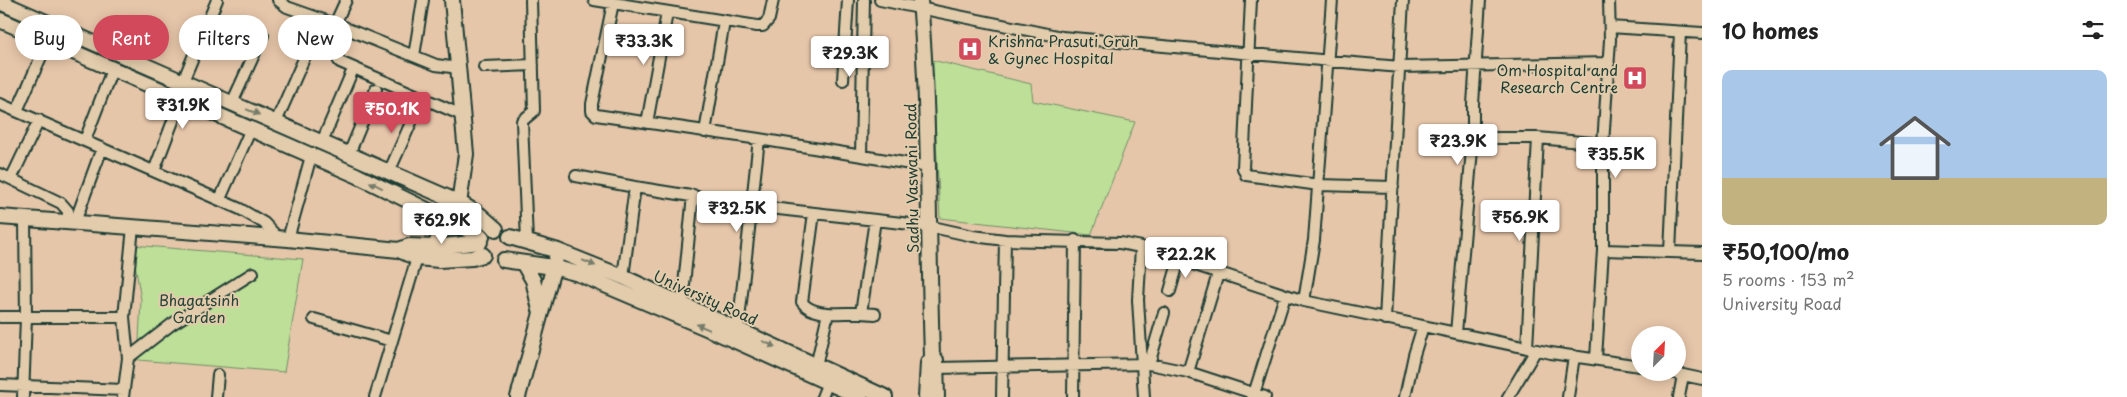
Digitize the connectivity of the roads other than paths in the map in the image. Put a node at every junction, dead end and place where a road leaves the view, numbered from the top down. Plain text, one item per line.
1 (218, 0) edge
2 (278, 0) edge
3 (346, 0) edge
4 (423, 0) edge
5 (452, 0) edge
6 (531, 0) edge
7 (594, 0) edge
8 (772, 0) edge
9 (848, 0) edge
10 (864, 0) edge
11 (880, 0) edge
12 (1251, 0) edge
13 (1332, 0) edge
14 (1403, 0) edge
15 (1480, 0) edge
16 (1609, 0) edge
17 (0, 2) edge
18 (613, 3) junction
19 (921, 4) edge
20 (667, 12) junction
21 (311, 15) edge
22 (343, 15) edge
23 (0, 20) edge
24 (724, 22) junction
25 (15, 27) edge
26 (1610, 27) junction
27 (352, 31) edge
28 (1680, 32) junction
29 (1702, 33) edge
30 (1247, 52) junction
31 (414, 56) junction
32 (83, 57) edge
33 (40, 60) edge
34 (251, 60) edge
35 (303, 60) edge
36 (338, 60) edge
37 (1329, 61) junction
38 (1609, 63) junction
39 (533, 66) junction
40 (1476, 66) junction
41 (484, 67) dead end
42 (1400, 67) junction
43 (458, 68) junction
44 (112, 70) junction
45 (351, 74) dead end
46 (843, 80) dead end
47 (183, 81) junction
48 (376, 89) dead end
49 (181, 100) junction
50 (232, 103) junction
51 (0, 104) edge
52 (418, 107) dead end
53 (17, 111) junction
54 (464, 116) junction
55 (40, 120) junction
56 (276, 122) junction
57 (647, 123) junction
58 (250, 130) junction
59 (705, 132) junction
60 (1473, 138) junction
61 (1538, 138) junction
62 (759, 139) junction
63 (85, 140) junction
64 (322, 142) junction
65 (1603, 144) junction
66 (102, 148) junction
67 (349, 154) junction
68 (311, 156) junction
69 (861, 156) junction
70 (928, 167) junction
71 (154, 171) junction
72 (389, 172) junction
73 (0, 174) edge
74 (576, 176) dead end
75 (11, 179) junction
76 (1319, 185) junction
77 (635, 187) junction
78 (1393, 187) junction
79 (693, 195) junction
80 (220, 199) junction
81 (460, 203) junction
82 (753, 206) junction
83 (814, 212) junction
84 (437, 214) junction
85 (0, 217) edge
86 (25, 219) junction
87 (875, 220) junction
88 (72, 222) junction
89 (455, 222) junction
90 (928, 226) junction
91 (134, 227) junction
92 (496, 229) junction
93 (510, 237) junction
94 (284, 239) junction
95 (1004, 240) junction
96 (1075, 240) junction
97 (527, 241) junction
98 (482, 245) junction
99 (435, 247) junction
100 (1141, 247) junction
101 (399, 250) junction
102 (558, 250) junction
103 (1603, 250) junction
104 (1670, 252) junction
105 (1702, 253) edge
106 (417, 258) junction
107 (504, 260) junction
108 (1178, 260) junction
109 (523, 263) junction
110 (553, 267) junction
111 (253, 273) dead end
112 (1218, 274) junction
113 (623, 277) junction
114 (1170, 291) dead end
115 (1285, 296) junction
116 (1304, 301) junction
117 (682, 305) junction
118 (541, 313) junction
119 (828, 313) junction
120 (861, 313) junction
121 (1164, 313) dead end
122 (875, 314) dead end
123 (0, 317) edge
124 (124, 317) junction
125 (26, 318) junction
126 (314, 319) dead end
127 (1385, 319) junction
128 (1423, 326) junction
129 (738, 329) junction
130 (1456, 333) junction
131 (392, 341) junction
132 (1532, 349) junction
133 (1574, 356) junction
134 (128, 358) junction
135 (1596, 358) junction
136 (934, 362) junction
137 (1146, 364) junction
138 (1631, 364) edge
139 (816, 366) junction
140 (1072, 366) junction
141 (1003, 367) junction
142 (1188, 372) junction
143 (218, 375) dead end
144 (1686, 376) edge
145 (1702, 379) edge
146 (1682, 381) edge
147 (828, 382) junction
148 (0, 385) edge
149 (23, 386) junction
150 (124, 394) edge
151 (1254, 395) edge
152 (23, 397) edge
153 (216, 397) edge
154 (376, 397) edge
155 (518, 397) edge
156 (822, 397) edge
157 (860, 397) edge
158 (885, 397) edge
159 (926, 397) edge
160 (937, 397) edge
161 (1002, 397) edge
162 (1073, 397) edge
163 (1144, 397) edge
164 (1265, 397) edge
165 (1405, 397) edge
166 (1508, 397) edge
167 (1568, 397) edge
168 (1680, 397) edge

1 - 47 street
2 - 21 street
3 - 22 street
4 - 31 street
5 - 43 street
6 - 39 street
7 - 18 street
8 - 24 street
9 - 46 street
10 - 69 street
11 - 19 street
12 - 30 street
13 - 37 street
14 - 42 street
15 - 40 street
16 - 26 street
17 - 47 street
18 - 20 street
18 - 57 street
19 - 30 street
19 - 70 street, Sadhu Vaswani Road
20 - 24 street
20 - 57 street
23 - 25 street
24 - 59 street
26 - 28 street
26 - 38 street
27 - 31 street
28 - 29 street
28 - 104 street
30 - 37 street
30 - 76 street
31 - 43 street
32 - 44 street
33 - 53 street
34 - 50 street
35 - 56 street
36 - 54 street
37 - 42 street
37 - 76 street
38 - 40 street
38 - 65 street
39 - 41 street
39 - 97 street
40 - 42 street
40 - 60 street
42 - 78 street
43 - 54 street
44 - 49 street
44 - 63 street
45 - 64 street
47 - 49 street
47 - 50 street
48 - 67 street
49 - 58 street
49 - 71 street
50 -> 56 street
51 - 53 street
52 - 72 street
53 - 55 street
54 - 81 street
55 - 63 street
55 - 75 street
56 - 64 street
57 - 59 street
58 - 68 street
58 - 80 street
59 - 62 street
60 - 61 street
60 - 130 street
61 - 65 street
61 - 132 street
62 - 69 street
62 - 82 street
63 - 66 street
64 - 67 street
65 - 103 street
66 - 71 street
66 - 88 street
67 - 72 street
84 -> 68 street
68 - 94 street
69 - 70 street
70 - 90 street, Sadhu Vaswani Road
71 - 80 street
72 - 81 street
73 - 75 street
74 - 77 street
75 - 88 street
76 - 78 street
76 - 116 street
77 - 79 street
77 - 113 street
78 - 127 street
79 - 82 street
79 - 117 street
80 - 94 street
81 - 89 street
81 - 92 street
82 - 83 street
82 - 129 street
83 - 87 street
83 - 119 street
84 - 89 street
84 - 99 street
85 - 86 street
86 - 88 street
86 - 125 street
87 - 90 street
87 - 120 street
88 - 91 street
89 - 98 street
90 - 95 street
90 - 136 street, Sadhu Vaswani Road
91 - 94 street
91 - 124 street
92 - 93 street
92 - 98 street
93 - 97 street, University Road
93 - 107 street
94 - 101 street
95 - 96 street
95 - 141 street
96 - 100 street
96 - 140 street
97 - 102 street, University Road
98 - 99 street
98 - 106 street
98 - 107 street
99 - 101 street
100 - 108 street
100 - 137 street
101 - 106 street
102 - 110 street
102 -> 113 street, University Road
103 - 104 street
103 - 135 street
104 - 105 street
106 - 131 street
107 - 109 street, University Road
108 - 112 street
108 - 114 street
109 - 110 street, University Road
109 - 118 street
110 - 118 street
147 -> 110 street, University Road
111 - 134 street
112 - 115 street
112 - 142 street
113 - 117 street, University Road
115 - 116 street
115 - 151 street
116 - 127 street
117 - 129 street, University Road
118 - 155 street
119 - 120 street
119 - 139 street
120 - 122 street
121 - 137 street
123 - 125 street
124 - 125 street
124 - 134 street
125 - 149 street
126 - 131 street
127 - 128 street
128 - 130 street
128 - 165 street
129 -> 139 street, University Road
130 - 132 street
131 - 154 street
132 - 133 street
132 - 166 street
133 - 135 street
133 - 167 street
134 - 150 street
135 - 138 street
136 - 141 street
136 - 159 street
136 - 160 street
137 - 140 street
137 - 142 street
137 - 163 street
139 - 158 street, University Road
140 - 141 street
140 - 162 street
141 - 161 street
142 - 151 street
143 - 153 street
144 - 145 street
146 - 168 street
147 - 156 street
147 - 157 street, University Road
148 - 149 street
149 - 150 street
149 - 152 street
151 - 164 street

